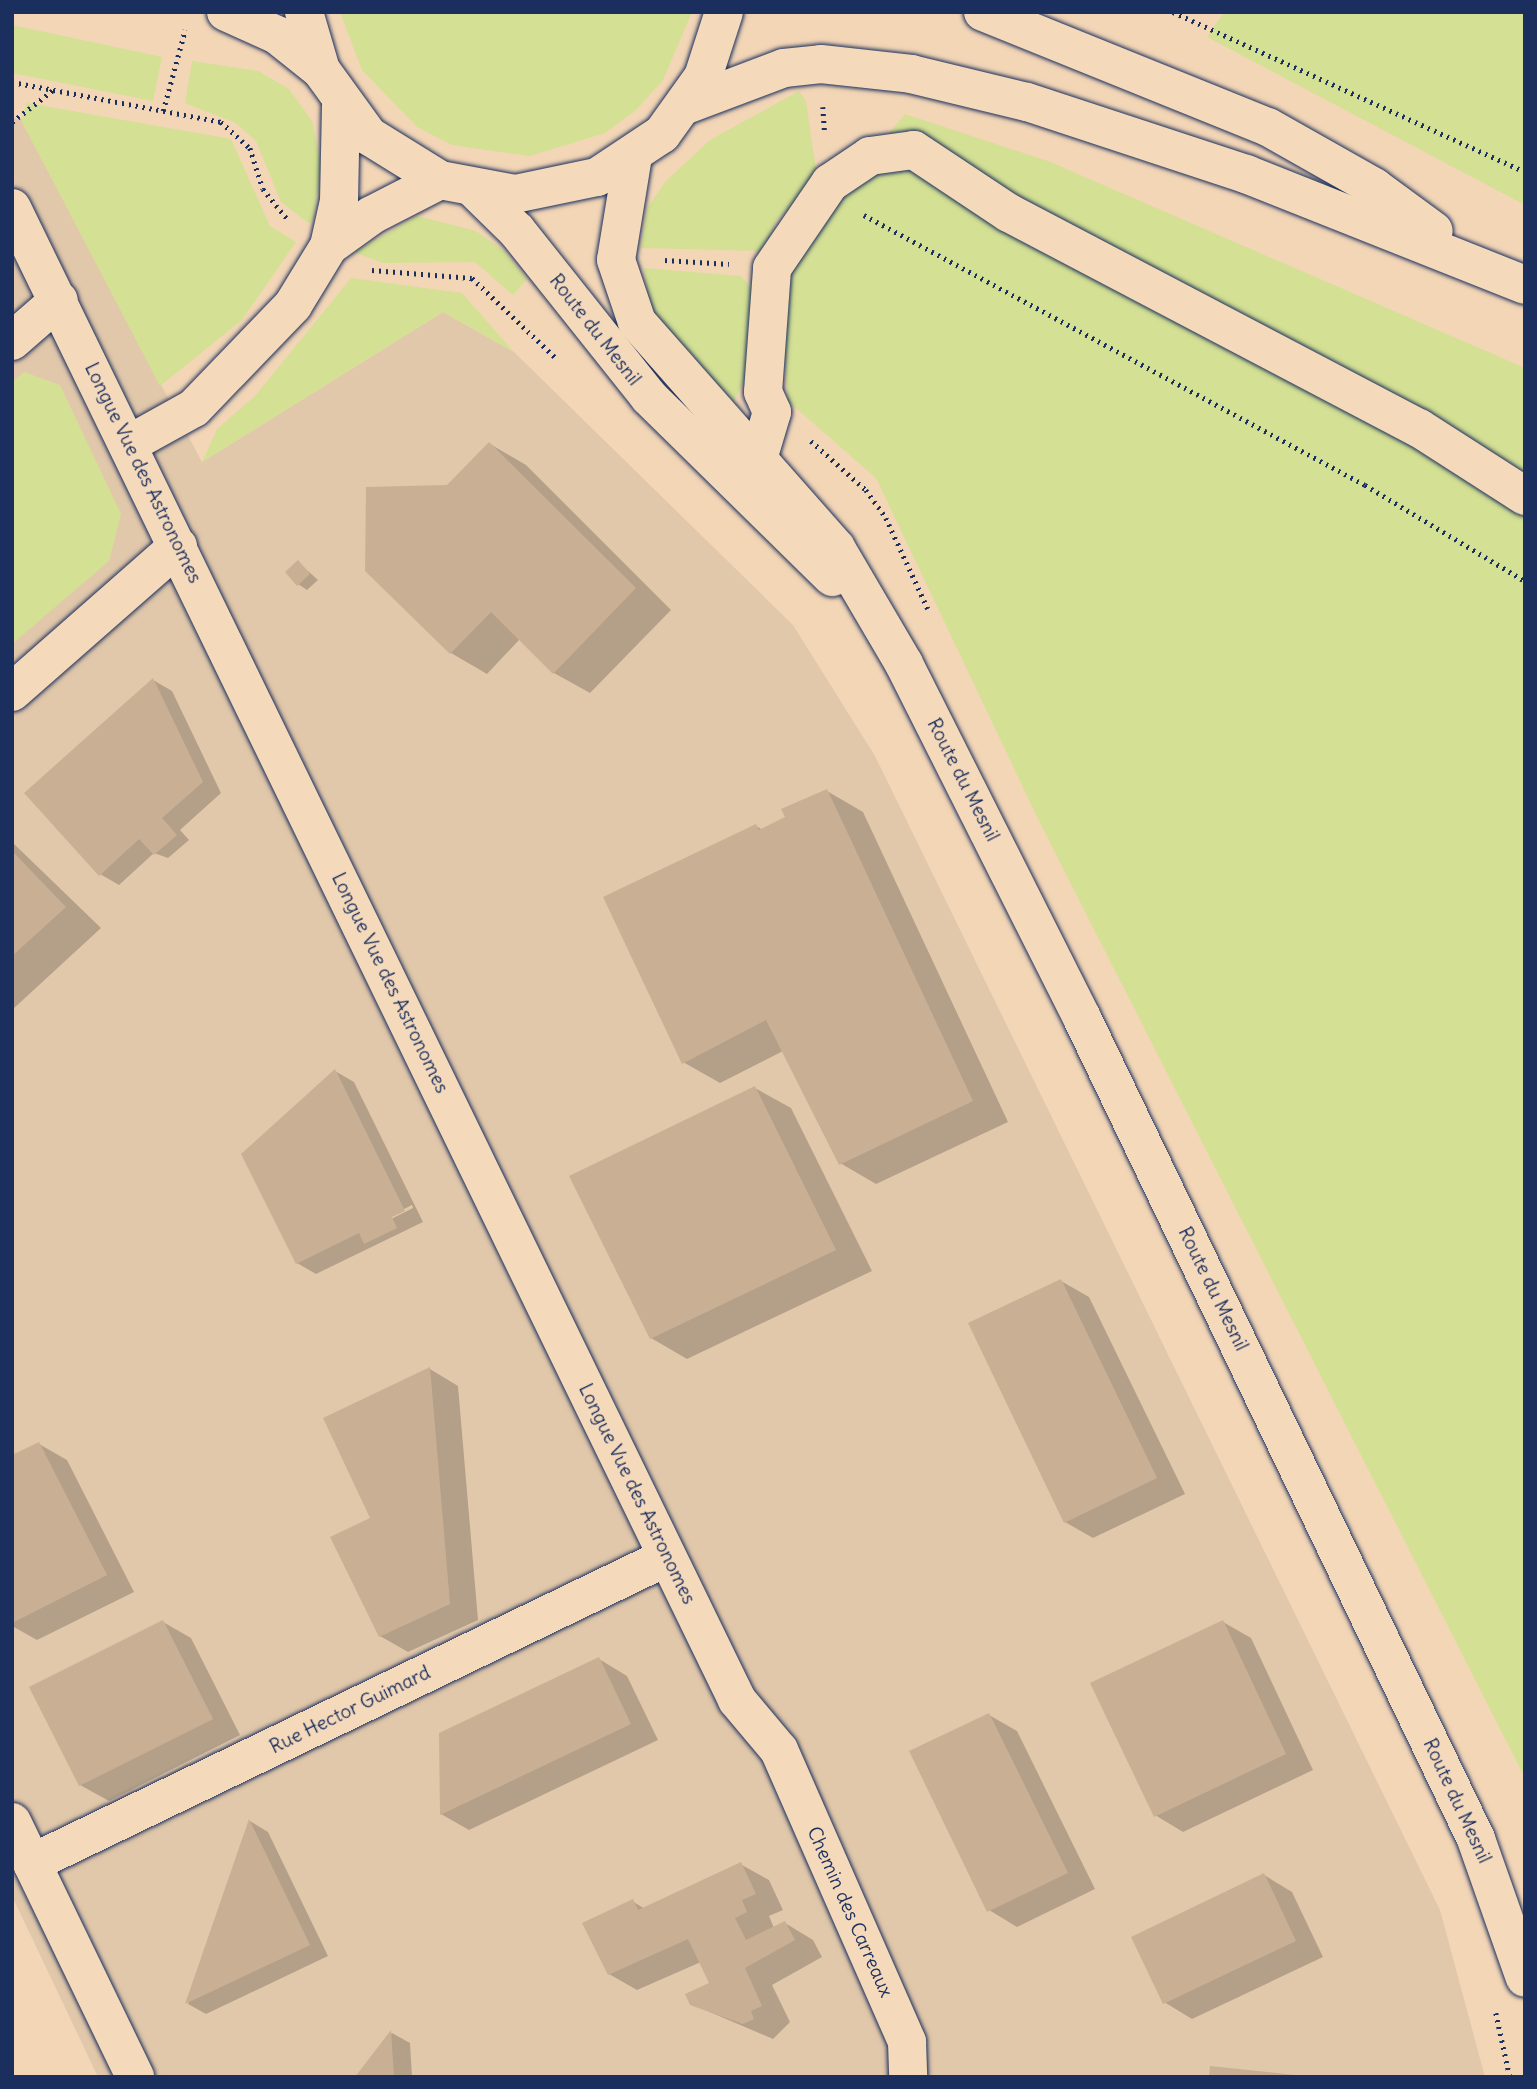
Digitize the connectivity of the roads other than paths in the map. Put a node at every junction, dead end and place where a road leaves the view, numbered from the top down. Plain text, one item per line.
1 (226, 12) edge
2 (304, 12) edge
3 (724, 12) edge
4 (983, 12) edge
5 (321, 70) junction
6 (341, 104) junction
7 (686, 105) junction
8 (633, 156) junction
9 (457, 185) junction
10 (12, 208) edge
11 (314, 237) junction
12 (1475, 261) junction
13 (1525, 285) edge
14 (59, 300) junction
15 (12, 341) edge
16 (130, 444) junction
17 (746, 470) junction
18 (1525, 496) edge
19 (178, 546) junction
20 (12, 692) edge
21 (667, 1558) junction
22 (779, 1750) joint
23 (12, 1822) edge
24 (32, 1863) junction
25 (1518, 1928) edge
26 (1525, 1978) edge
27 (135, 2077) edge
28 (908, 2077) edge

1 - 5 street
2 - 5 street
3 - 7 street
4 - 12 street
5 - 6 street, Route du Mesnil
6 - 9 street, Route du Mesnil
6 - 11 street
7 - 8 street
7 - 12 street
8 - 9 street
8 - 17 street, Route du Mesnil
9 - 11 street
9 - 17 street, Route du Mesnil
10 - 14 street, Longue Vue des Astronomes
11 - 16 street
12 - 13 street
14 - 15 street
14 - 16 street, Longue Vue des Astronomes
16 - 19 street, Longue Vue des Astronomes
17 - 18 street
17 - 25 street, Route du Mesnil
19 - 20 street
19 - 21 street, Longue Vue des Astronomes
21 - 22 street, Longue Vue des Astronomes
21 - 24 street, Rue Hector Guimard
22 - 28 street, Chemin des Carreaux
23 - 24 street
24 - 27 street
25 - 26 street, Route du Mesnil

